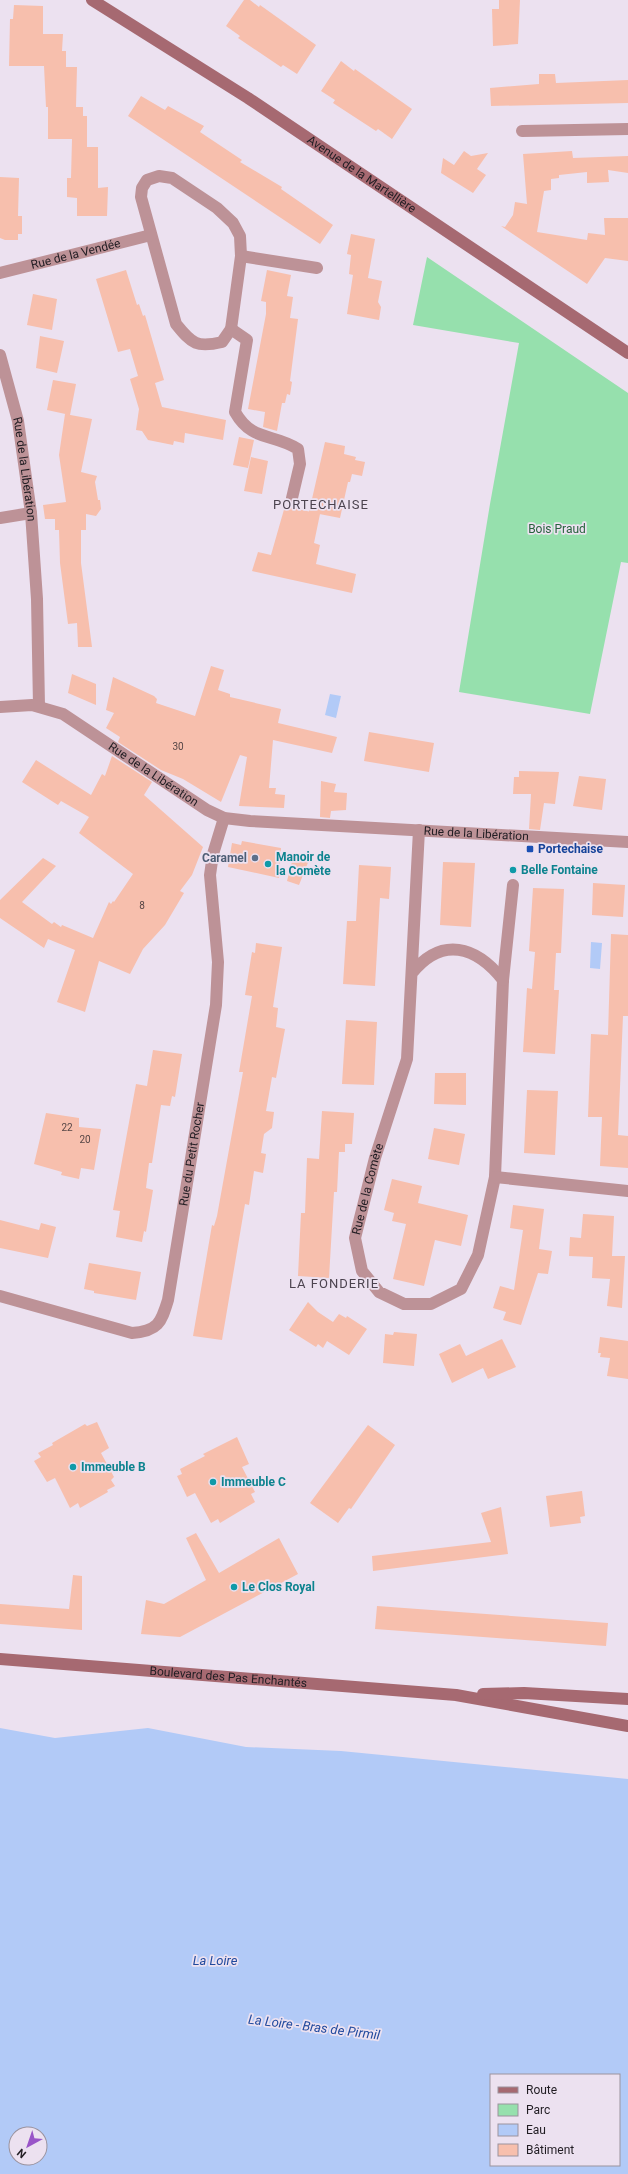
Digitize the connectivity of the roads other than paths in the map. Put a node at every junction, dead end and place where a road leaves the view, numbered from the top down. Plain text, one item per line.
1 (92, 0) edge
2 (628, 129) edge
3 (522, 131) dead end
4 (151, 235) junction
5 (241, 256) junction
6 (318, 268) dead end
7 (0, 273) edge
8 (232, 329) junction
9 (628, 353) edge
10 (0, 355) edge
11 (292, 498) dead end
12 (31, 513) junction
13 (0, 518) edge
14 (39, 706) junction
15 (0, 707) edge
16 (224, 818) junction
17 (419, 830) junction
18 (628, 842) edge
19 (513, 884) dead end
20 (412, 973) junction
21 (503, 980) junction
22 (495, 1177) junction
23 (628, 1191) edge
24 (0, 1296) edge
25 (0, 1659) edge
26 (456, 1695) junction
27 (628, 1699) edge
28 (628, 1726) edge

1 - 9 main road, Avenue de la Martellière
2 - 3 street
4 - 5 street
4 - 7 street, Rue de la Vendée
4 - 8 street
5 - 6 street
5 - 8 street
8 - 11 street
10 - 12 street, Rue de la Libération
12 - 13 street
12 - 14 street, Rue de la Libération
14 - 15 street
14 - 16 street, Rue de la Libération
16 - 17 street, Rue de la Libération
16 - 24 street, Rue du Petit Rocher
17 - 18 street, Rue de la Libération
17 - 20 street, Rue de la Comète
19 - 21 street, Rue de la Comète
20 - 21 street
20 - 22 street, Rue de la Comète
21 - 22 street, Rue de la Comète
22 - 23 street
25 - 26 main road, Boulevard des Pas Enchantés
26 - 27 main road, Boulevard des Pas Enchantés
26 - 28 main road, Boulevard des Pas Enchantés

